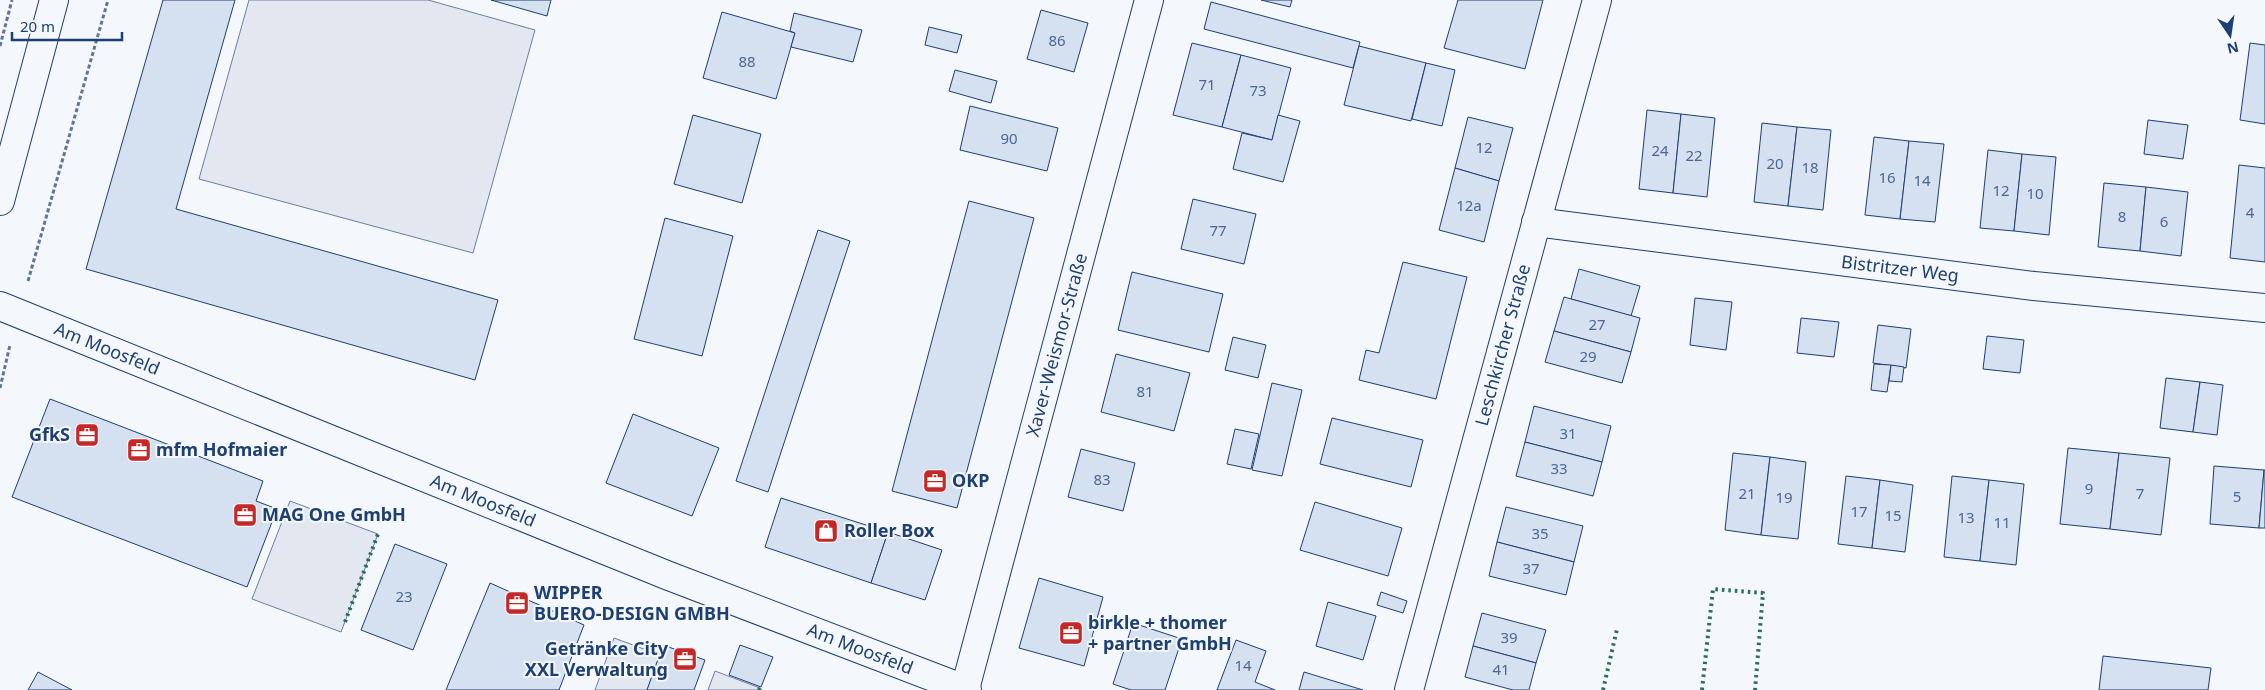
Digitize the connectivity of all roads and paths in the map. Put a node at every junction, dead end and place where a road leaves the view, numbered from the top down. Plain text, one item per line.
1 (12, 0) edge
2 (54, 0) edge
3 (108, 0) edge
4 (1149, 0) edge
5 (1597, 0) edge
6 (0, 46) edge
7 (0, 201) edge
8 (1536, 222) junction
9 (2265, 308) edge
10 (9, 310) edge
11 (0, 388) edge
12 (966, 690) edge
13 (1409, 690) edge

1 - 6 path
2 - 7 street
3 - 10 path
4 - 12 street, Xaver-Weismor-Straße
5 - 8 street, Leschkircher Straße
8 - 9 street, Bistritzer Weg
8 - 13 street, Leschkircher Straße
10 - 11 path
10 - 12 street, Am Moosfeld

